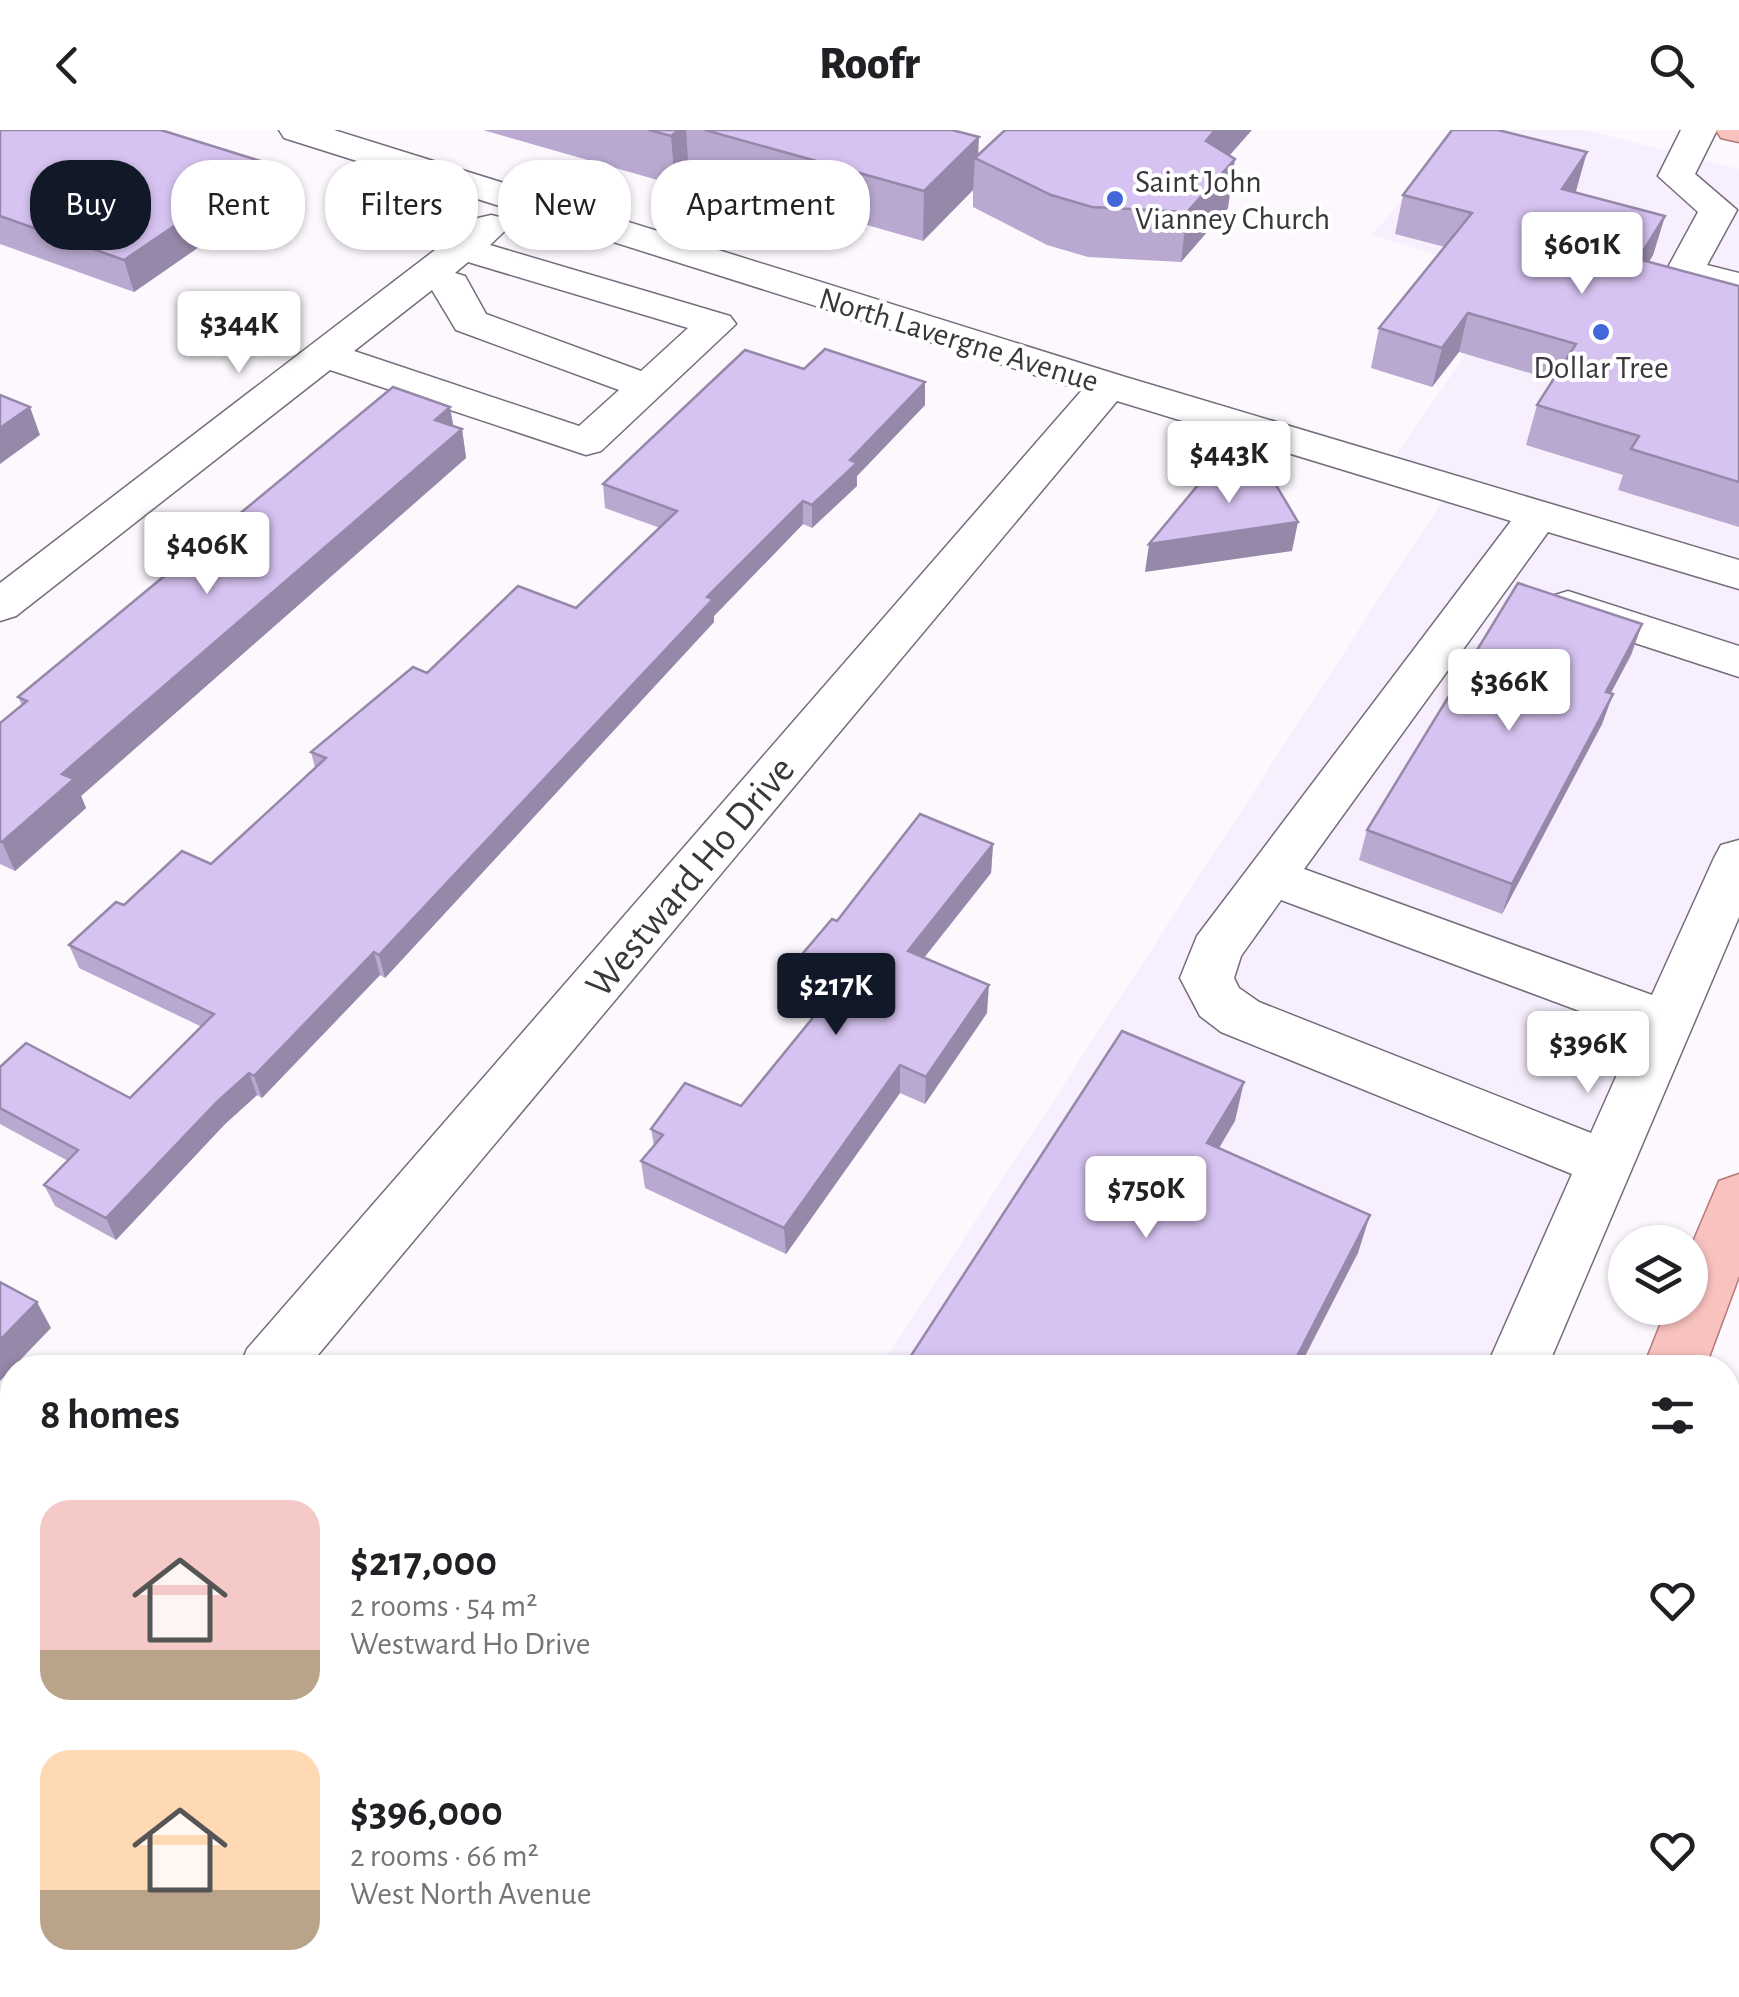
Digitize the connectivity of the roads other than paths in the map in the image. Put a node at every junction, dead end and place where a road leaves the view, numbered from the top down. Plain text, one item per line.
1 (296, 130) edge
2 (1699, 130) edge
3 (498, 196) edge
4 (498, 221) edge
5 (478, 236) edge
6 (631, 237) edge
7 (459, 250) edge
8 (469, 250) edge
9 (426, 276) junction
10 (1739, 285) edge
11 (325, 354) junction
12 (1108, 385) junction
13 (647, 387) junction
14 (1539, 514) junction
15 (1739, 575) edge
16 (1489, 580) junction
17 (0, 606) edge
18 (1739, 662) edge
19 (1739, 858) edge
20 (1270, 876) junction
21 (1668, 1022) junction
22 (1606, 1162) junction
23 (1739, 1198) edge
24 (281, 1355) edge
25 (1522, 1355) edge
26 (1679, 1355) edge

1 - 3 street, North Lavergne Avenue
2 - 10 street
4 - 5 street
6 - 12 street, North Lavergne Avenue
7 - 9 street
8 - 13 street
9 - 11 street
9 - 13 street
11 - 13 street
11 - 17 street
12 - 14 street, North Lavergne Avenue
12 - 24 street, Westward Ho Drive
14 - 15 street, North Lavergne Avenue
14 - 16 street
16 - 18 street
16 - 20 street
19 - 21 street
20 - 21 street
20 - 22 street
21 - 22 street
22 - 25 street
23 - 26 main road

